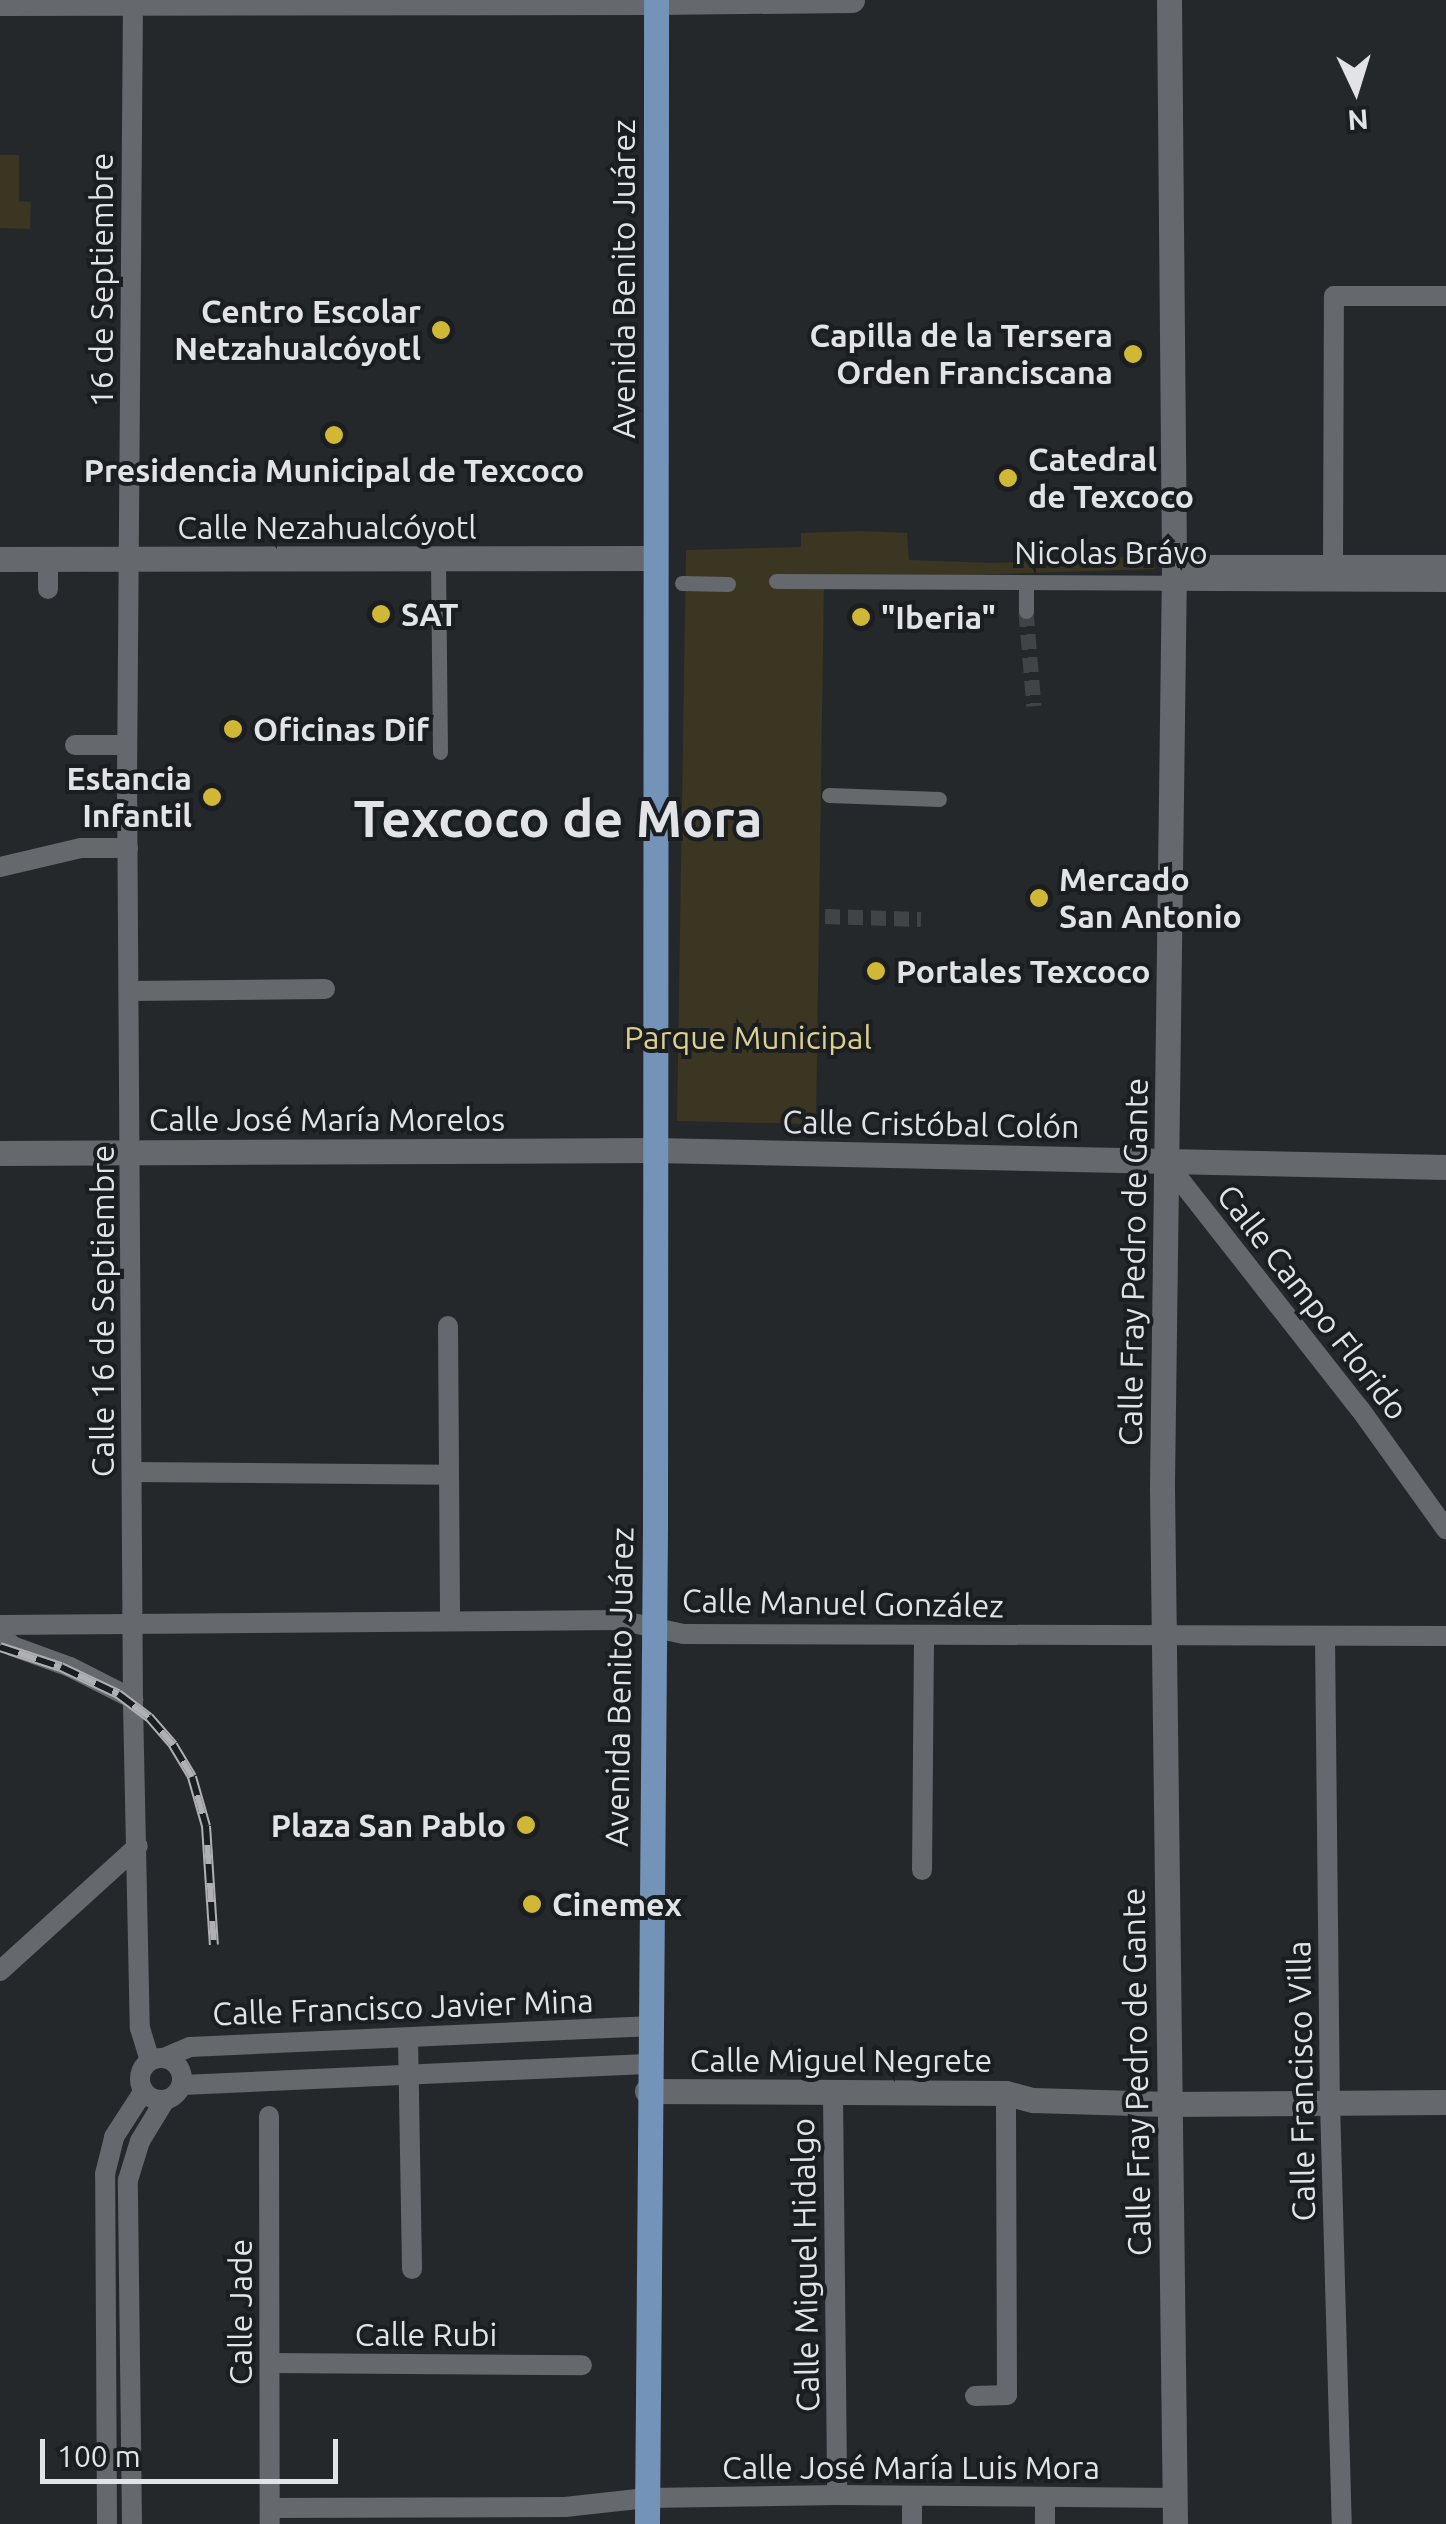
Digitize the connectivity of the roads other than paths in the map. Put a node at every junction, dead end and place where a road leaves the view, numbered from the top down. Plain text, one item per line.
1 (852, 0) edge
2 (1169, 0) edge
3 (133, 1) edge
4 (656, 1) edge
5 (0, 3) edge
6 (1446, 296) edge
7 (655, 558) junction
8 (0, 559) edge
9 (48, 559) junction
10 (129, 560) junction
11 (438, 560) junction
12 (1333, 567) junction
13 (1446, 567) edge
14 (1174, 576) junction
15 (776, 581) dead end
16 (682, 584) dead end
17 (728, 584) dead end
18 (1026, 584) junction
19 (1446, 584) edge
20 (48, 589) dead end
21 (1026, 612) tunnel mouth
22 (75, 745) dead end
23 (127, 745) junction
24 (440, 752) dead end
25 (829, 795) dead end
26 (939, 799) dead end
27 (128, 848) junction
28 (0, 867) edge
29 (325, 989) dead end
30 (130, 991) junction
31 (654, 1150) junction
32 (131, 1152) junction
33 (0, 1153) edge
34 (1166, 1162) junction
35 (1446, 1167) edge
36 (448, 1326) dead end
37 (133, 1472) junction
38 (449, 1475) junction
39 (1446, 1528) edge
40 (450, 1620) junction
41 (134, 1623) junction
42 (0, 1625) edge
43 (653, 1629) junction
44 (0, 1633) edge
45 (1164, 1635) junction
46 (924, 1636) junction
47 (1446, 1636) edge
48 (1325, 1637) junction
49 (133, 1700) junction
50 (138, 1846) junction
51 (922, 1870) dead end
52 (0, 1971) edge
53 (648, 2026) junction
54 (570, 2030) junction
55 (408, 2038) junction
56 (254, 2044) junction
57 (157, 2059) junction
58 (647, 2064) junction
59 (571, 2068) junction
60 (408, 2074) junction
61 (255, 2081) junction
62 (182, 2085) junction
63 (143, 2092) junction
64 (648, 2098) junction
65 (166, 2100) junction
66 (1006, 2101) junction
67 (833, 2102) junction
68 (1446, 2102) edge
69 (1330, 2103) junction
70 (1168, 2104) junction
71 (269, 2116) dead end
72 (412, 2269) dead end
73 (270, 2363) junction
74 (582, 2365) dead end
75 (975, 2396) dead end
76 (837, 2496) junction
77 (912, 2496) junction
78 (1045, 2497) junction
79 (1174, 2498) junction
80 (647, 2511) edge
81 (270, 2516) edge
82 (397, 2516) edge
83 (108, 2524) edge
84 (132, 2524) edge
85 (912, 2524) edge
86 (1045, 2524) edge
87 (1175, 2524) edge
88 (1342, 2524) edge

1 - 4 street
2 - 14 street, Calle Fray Pedro de Gante
3 - 4 street
3 - 5 street
3 - 10 street, 16 de Septiembre
4 - 7 main road, Avenida Benito Juárez
6 - 12 street
7 - 11 street, Calle Nezahualcóyotl
7 - 31 main road, Avenida Benito Juárez
8 - 9 street, Calle Nezahualcóyotl
9 - 10 street, Calle Nezahualcóyotl
9 - 20 street
10 - 11 street, Calle Nezahualcóyotl
10 - 23 street, Calle 16 de Septiembre
11 - 24 street
12 - 13 street, Nicolas Brávo
12 - 14 street, Nicolas Brávo
14 - 18 street, Nicolas Brávo
14 - 19 street, Nicolas Brávo
14 - 34 street, Calle Fray Pedro de Gante
15 - 18 street, Nicolas Brávo
16 - 17 street
18 - 21 street
22 - 23 street
23 - 27 street, Calle 16 de Septiembre
25 - 26 street
27 - 28 street
27 - 30 street, Calle 16 de Septiembre
29 - 30 street
30 - 32 street, Calle 16 de Septiembre
31 - 32 street, Calle José María Morelos
31 - 34 street, Calle Cristóbal Colón
31 - 43 main road, Avenida Benito Juárez
32 - 33 street, Calle José María Morelos
32 - 37 street, Calle 16 de Septiembre
34 - 35 street, Calle Cristóbal Colón
34 - 39 street, Calle Campo Florido
34 - 45 street, Calle Fray Pedro de Gante
36 - 38 street
37 - 38 street
37 - 41 street, Calle 16 de Septiembre
38 - 40 street
40 - 41 street, Calle Manuel González
40 - 43 street, Calle Manuel González
41 - 42 street, Calle Manuel González
41 - 49 street, Calle 16 de Septiembre
43 - 46 street, Calle Manuel González
43 - 53 main road, Avenida Benito Juárez
44 - 49 street
45 - 46 street, Calle Manuel González
45 - 48 street, Calle Manuel González
45 - 70 street, Calle Fray Pedro de Gante
46 - 51 street
47 - 48 street, Calle Manuel González
48 - 69 street, Calle Francisco Villa
49 - 50 street, Calle 16 de Septiembre
50 - 52 street
50 - 57 street, Calle 16 de Septiembre
53 - 54 street, Calle Francisco Javier Mina
53 - 58 main road, Avenida Benito Juárez
54 - 55 street, Calle Francisco Javier Mina
54 - 59 street
55 - 56 street, Calle Francisco Javier Mina
55 - 60 street
56 - 57 street, Calle Francisco Javier Mina
56 - 61 street
57 - 62 street
57 - 63 street
58 - 59 street, Calle Francisco Javier Mina
58 - 64 main road, Avenida Benito Juárez
59 - 60 street, Calle Francisco Javier Mina
60 - 61 street, Calle Francisco Javier Mina
60 - 72 street
61 - 62 street, Calle Francisco Javier Mina
62 - 65 street
63 - 65 street
63 - 83 street
64 - 67 street, Calle Miguel Negrete
64 - 80 main road, Avenida Benito Juárez
65 - 84 street
66 - 67 street, Calle Miguel Negrete
66 - 70 street, Calle Miguel Negrete
66 - 75 street
67 - 76 street, Calle Miguel Hidalgo
68 - 69 street, Calle Miguel Negrete
69 - 70 street, Calle Miguel Negrete
69 - 88 street, Calle Francisco Villa
70 - 79 street, Calle Fray Pedro de Gante
71 - 73 street, Calle Jade
73 - 74 street, Calle Rubi
73 - 81 street, Calle Jade
76 - 77 street, Calle José María Luis Mora
76 - 80 street, Calle José María Luis Mora
77 - 78 street, Calle José María Luis Mora
77 - 85 street
78 - 79 street, Calle José María Luis Mora
78 - 86 street
79 - 87 street, Calle Fray Pedro de Gante
80 - 82 street, Calle José María Luis Mora
81 - 82 street, Calle José María Luis Mora

